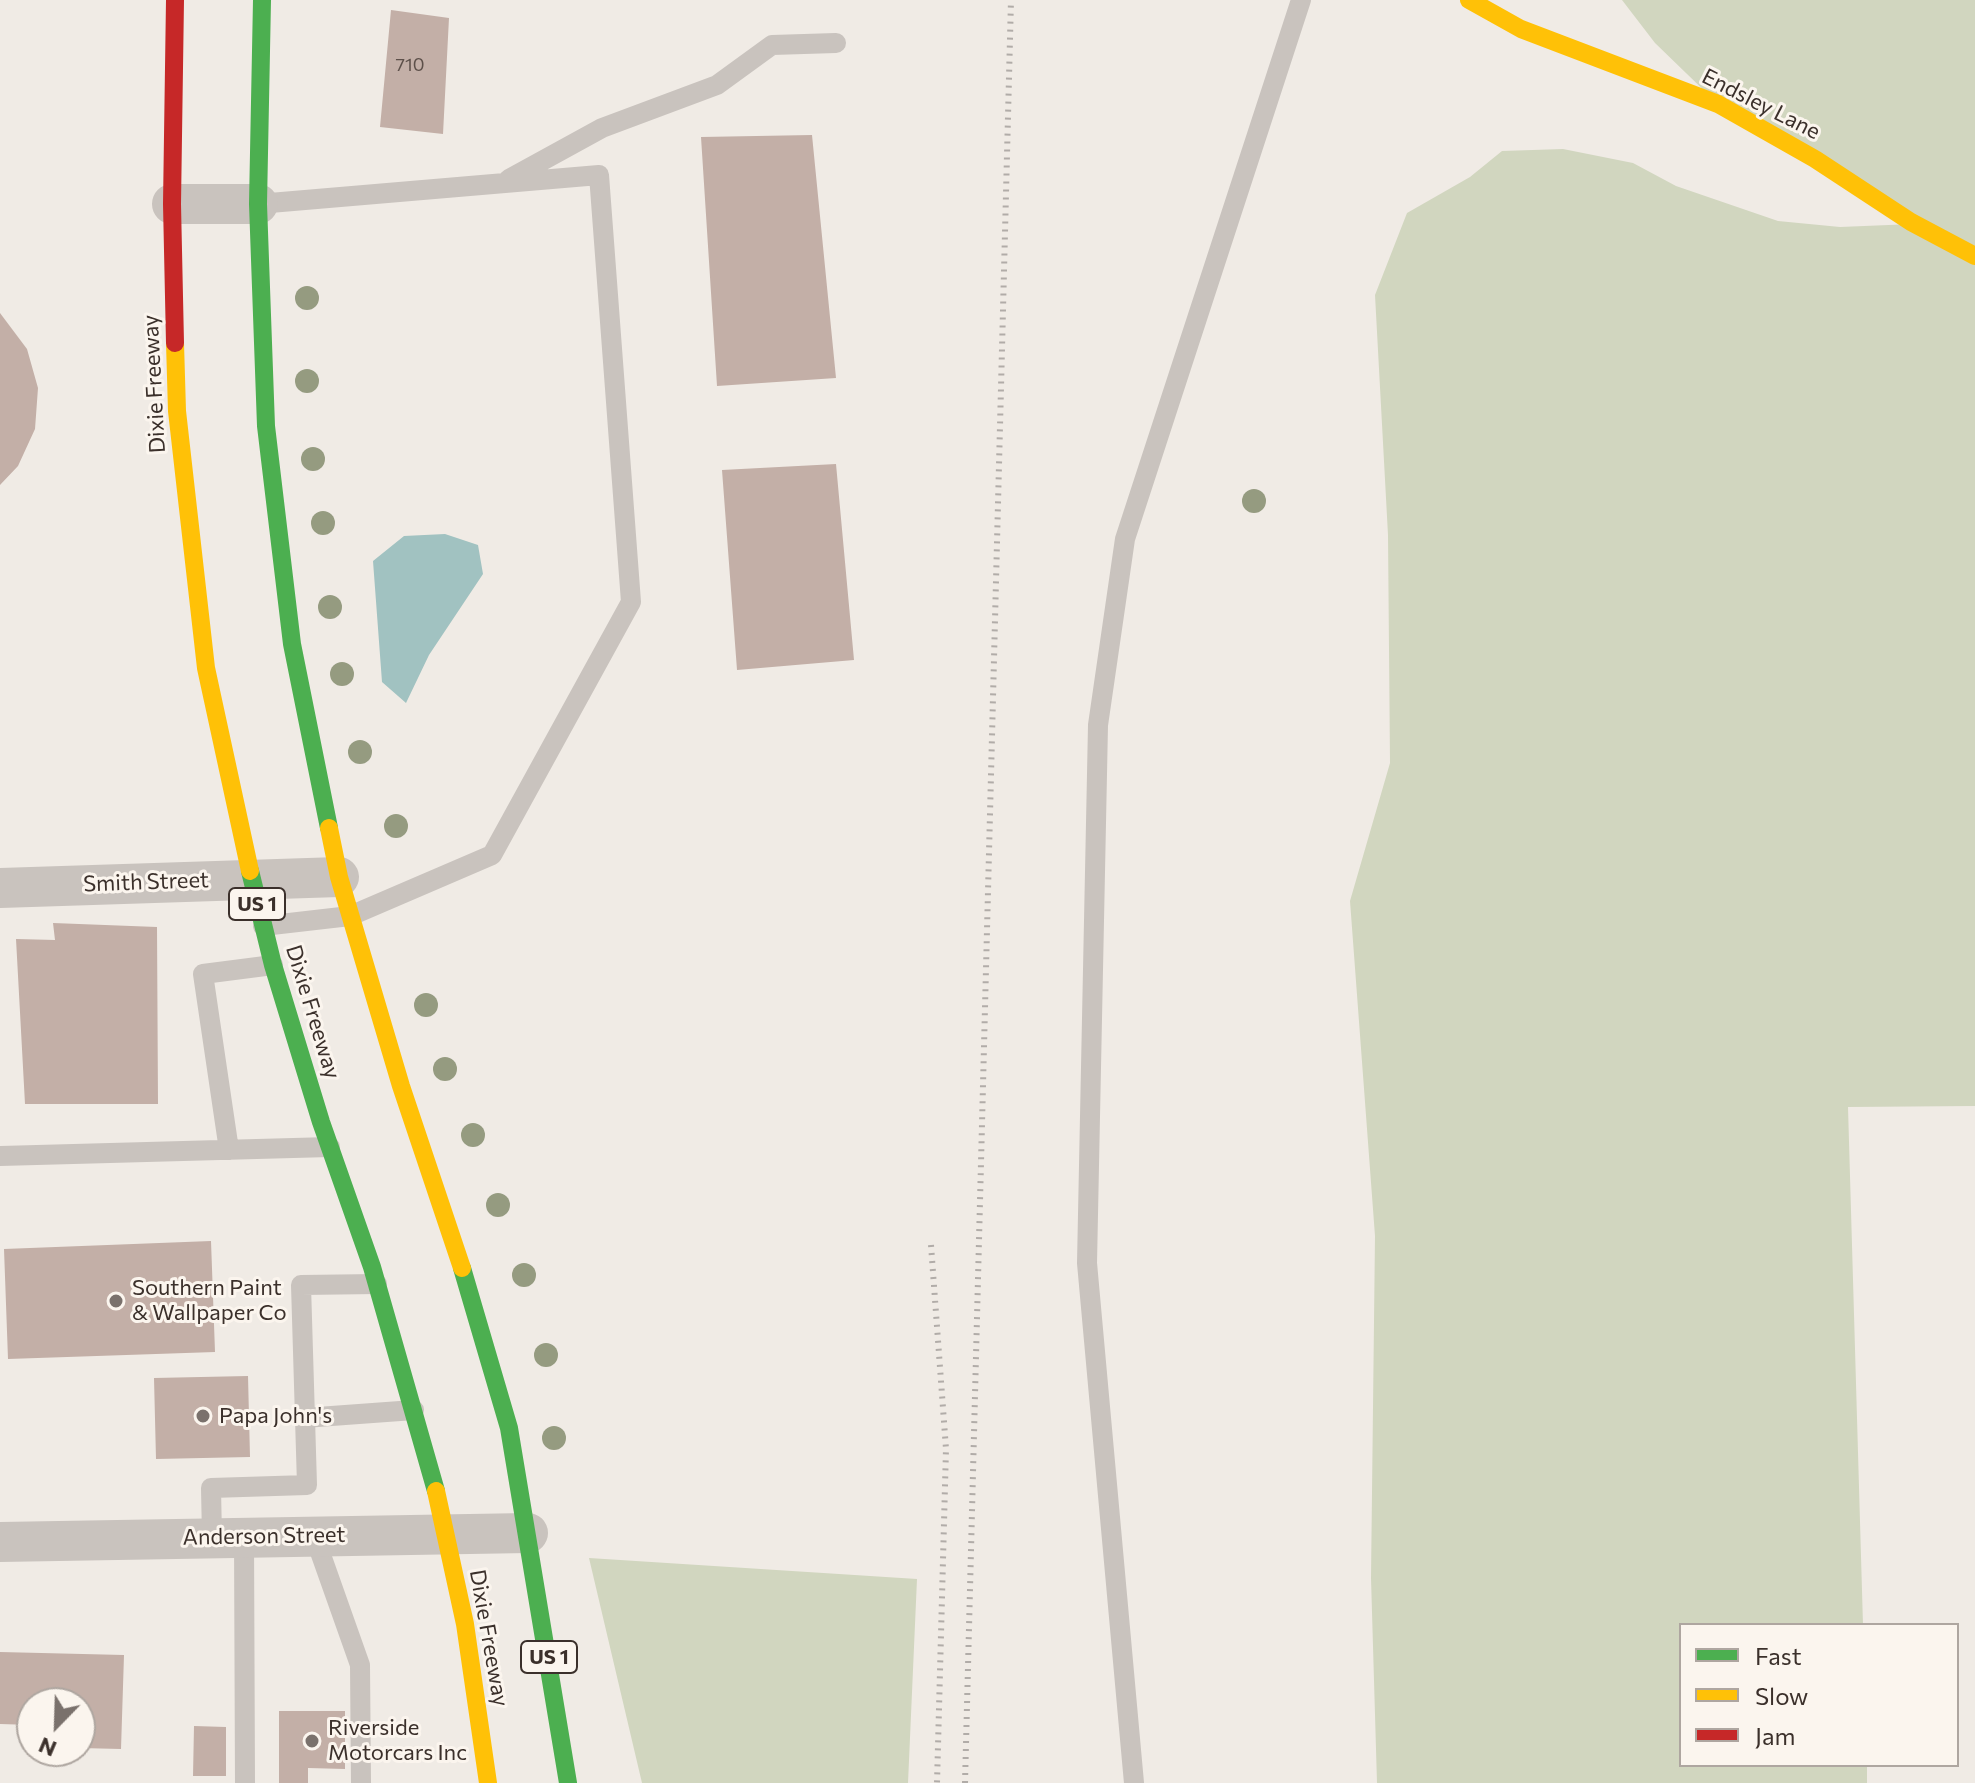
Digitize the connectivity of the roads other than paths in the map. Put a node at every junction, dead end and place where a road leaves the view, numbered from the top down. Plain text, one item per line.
1 (175, 0) edge
2 (262, 0) edge
3 (1301, 0) edge
4 (1469, 0) edge
5 (836, 43) dead end
6 (502, 183) junction
7 (172, 204) junction
8 (258, 204) junction
9 (1975, 256) edge
10 (339, 877) junction
11 (251, 878) junction
12 (0, 888) edge
13 (350, 916) junction
14 (263, 926) junction
15 (273, 965) junction
16 (330, 1147) junction
17 (229, 1150) junction
18 (0, 1156) edge
19 (377, 1284) junction
20 (414, 1410) junction
21 (304, 1418) junction
22 (446, 1533) junction
23 (528, 1533) junction
24 (314, 1535) junction
25 (228, 1537) junction
26 (0, 1542) edge
27 (245, 1783) edge
28 (361, 1783) edge
29 (488, 1783) edge
30 (568, 1783) edge
31 (1134, 1783) edge

1 - 7 main road, Dixie Freeway / US 1
2 - 8 main road, US 1
3 - 31 lane
4 - 9 main road, Endsley Lane
5 - 6 lane
6 - 8 lane
6 - 13 lane
7 - 8 street
7 - 11 main road, Dixie Freeway / US 1
8 - 10 main road, US 1
10 - 11 street, Smith Street
10 - 13 main road, US 1
11 - 12 street, Smith Street
11 - 14 main road, Dixie Freeway / US 1
13 - 14 lane
13 - 23 main road, US 1
14 - 15 main road, Dixie Freeway / US 1
15 - 16 main road, Dixie Freeway / US 1
15 - 17 lane
16 - 17 lane
16 - 19 main road, Dixie Freeway / US 1
17 - 18 lane
19 - 20 main road, Dixie Freeway / US 1
19 - 21 lane
20 - 21 lane
20 - 22 main road, Dixie Freeway / US 1
21 - 25 lane
22 - 23 street, Anderson Street
22 - 24 street, Anderson Street
22 - 29 main road, Dixie Freeway / US 1
23 - 30 main road, US 1
24 - 25 street, Anderson Street
24 - 28 lane
25 - 26 street, Anderson Street
25 - 27 lane

